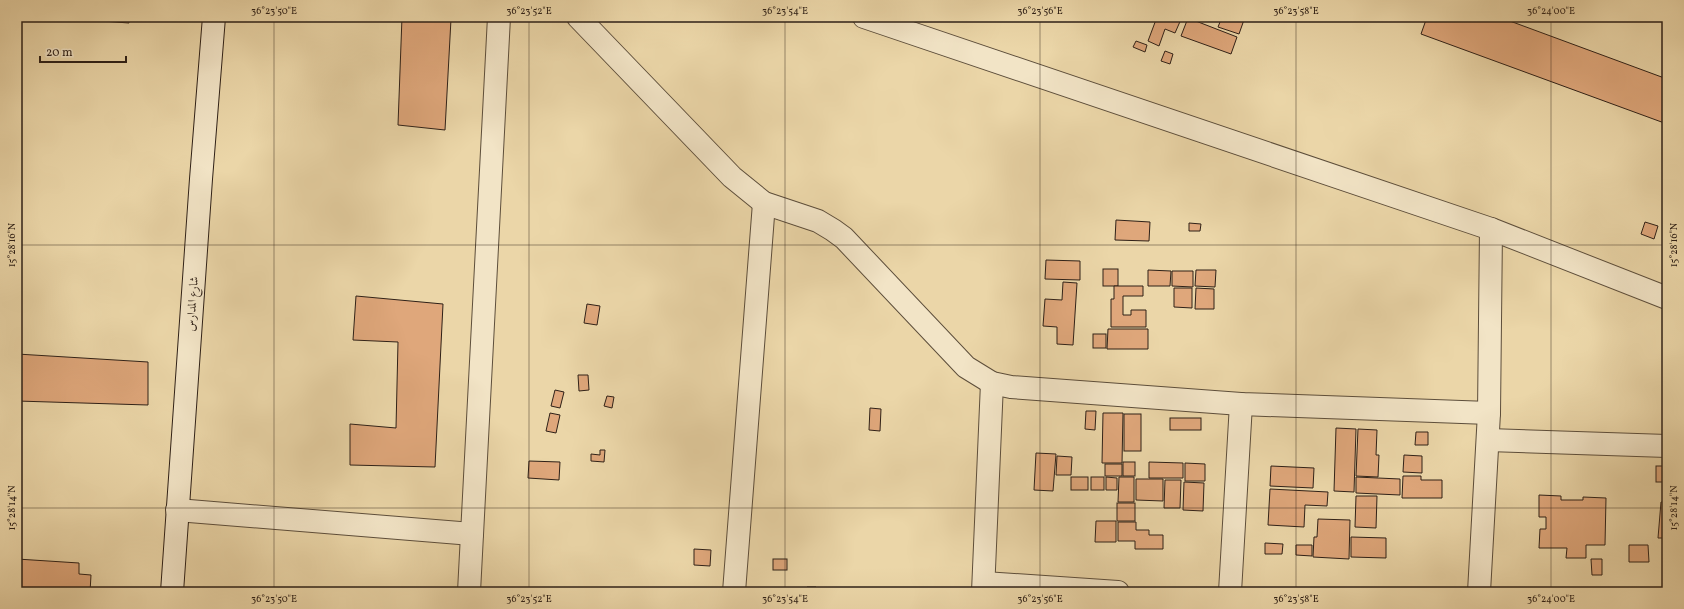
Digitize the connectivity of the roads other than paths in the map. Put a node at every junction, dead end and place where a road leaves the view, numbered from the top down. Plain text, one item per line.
1 (214, 17) edge
2 (499, 17) edge
3 (578, 17) edge
4 (864, 17) edge
5 (764, 202) junction
6 (1491, 229) junction
7 (1667, 298) edge
8 (992, 383) junction
9 (1240, 404) junction
10 (1489, 413) junction
11 (1488, 440) junction
12 (1667, 446) edge
13 (177, 510) junction
14 (472, 534) junction
15 (984, 587) edge
16 (172, 592) edge
17 (469, 592) edge
18 (734, 592) edge
19 (1118, 592) edge
20 (1230, 592) edge
21 (1479, 592) edge

1 - 13 street, شارع المدارس
2 - 14 street
3 - 5 street
4 - 6 street
5 - 8 street
5 - 18 street
6 - 7 street
6 - 10 street
8 - 9 street
8 - 15 street
9 - 10 street
9 - 20 street
10 - 11 street
11 - 12 street
11 - 21 street
13 - 14 street
13 - 16 street, شارع المدارس
14 - 17 street
15 - 19 street

